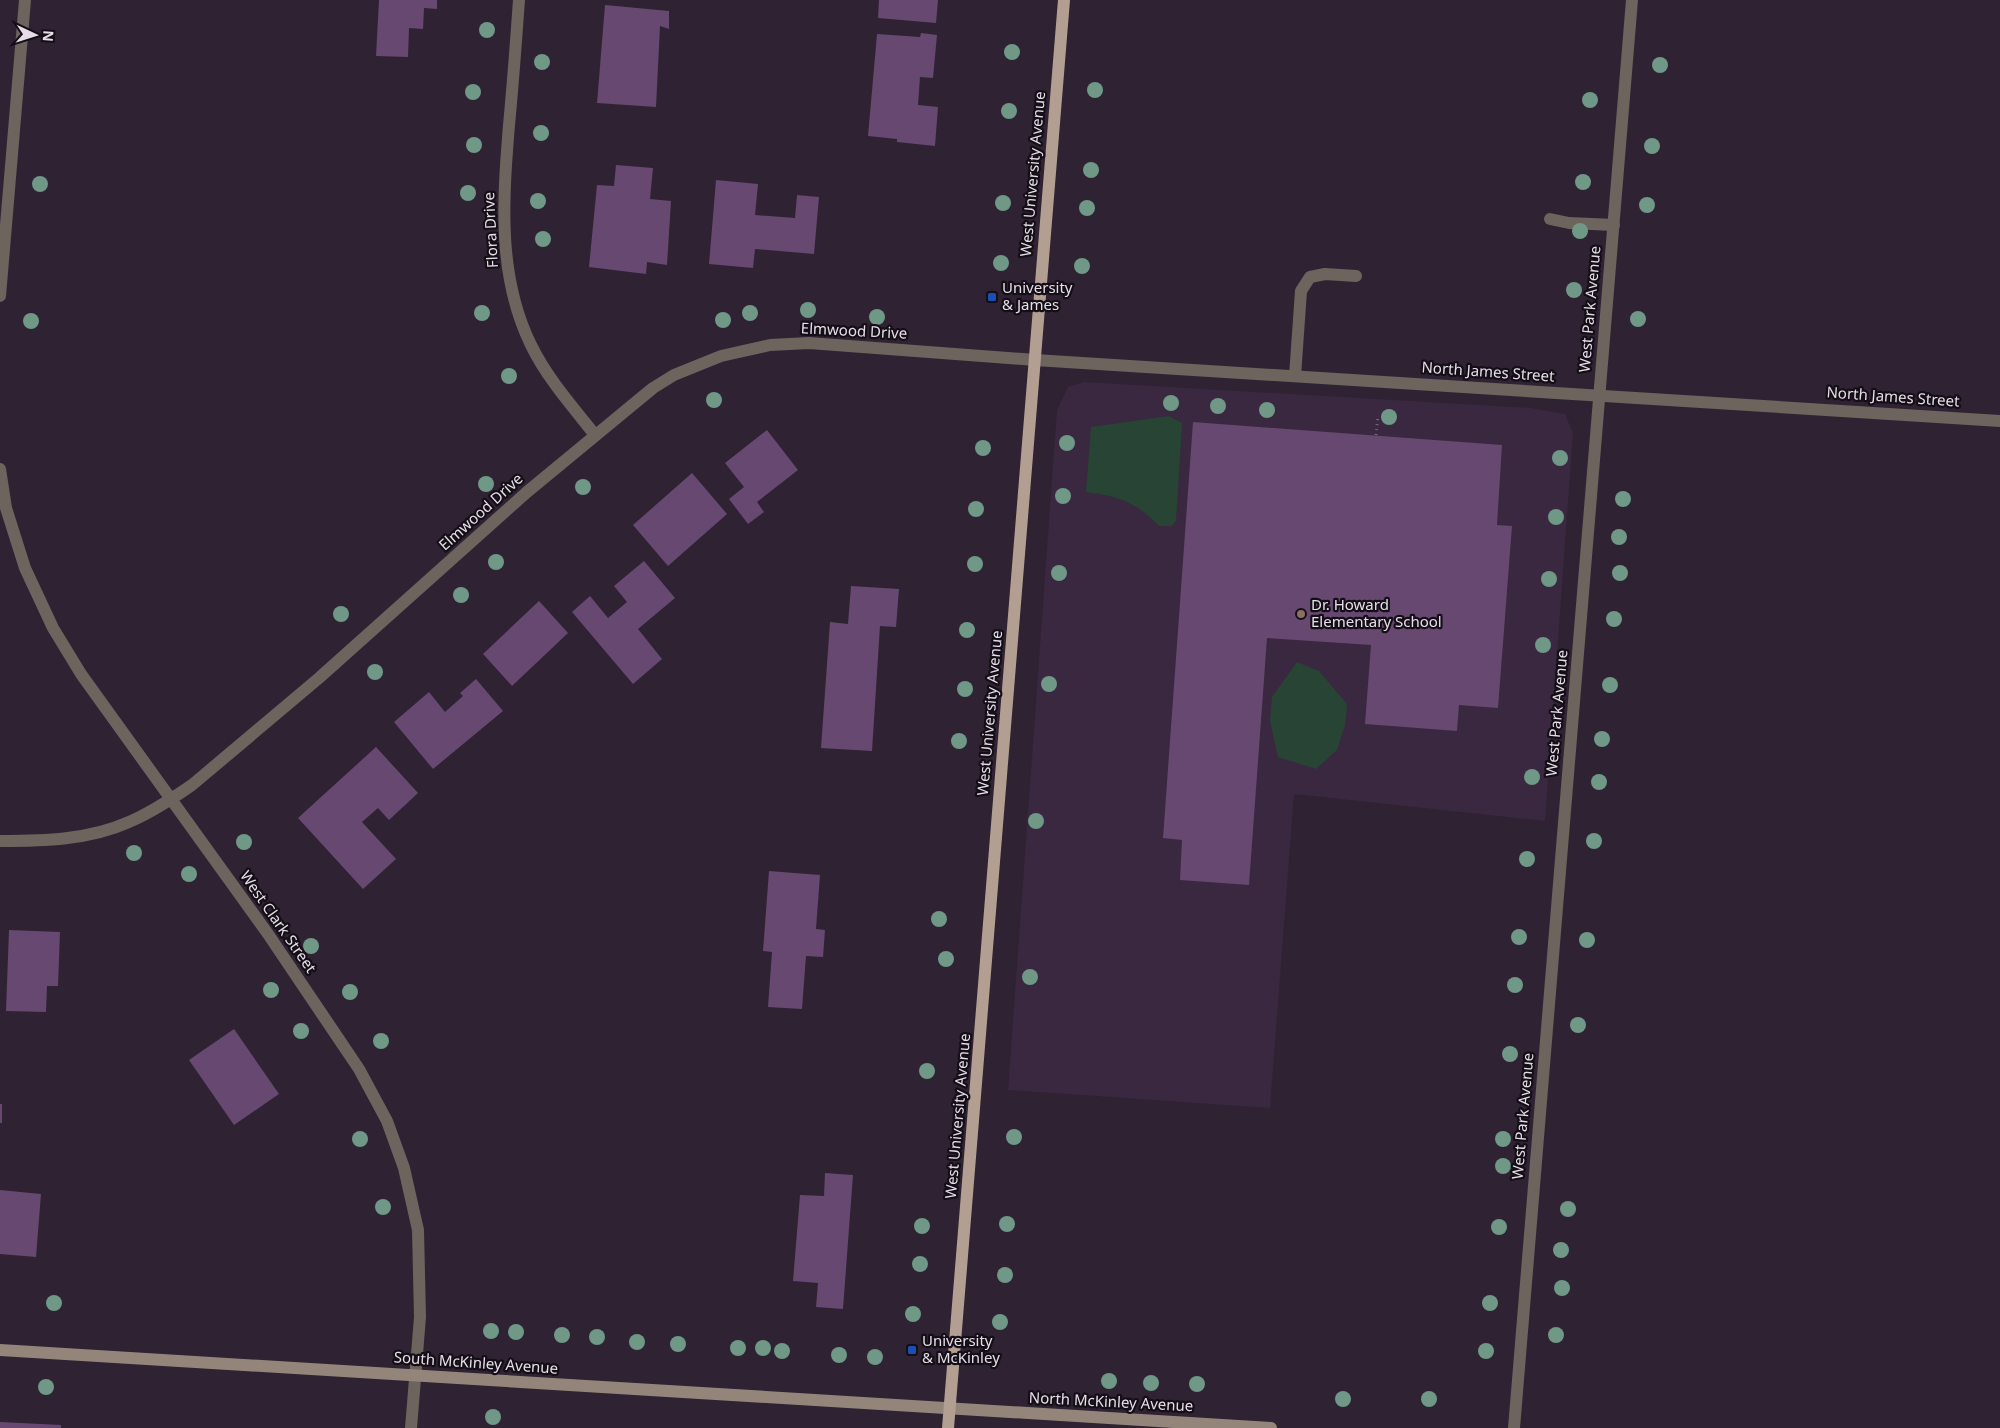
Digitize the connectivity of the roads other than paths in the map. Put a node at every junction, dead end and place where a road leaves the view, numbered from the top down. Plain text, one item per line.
1 (25, 0) edge
2 (519, 0) edge
3 (1064, 0) edge
4 (1632, 0) edge
5 (1550, 219) dead end
6 (1614, 225) junction
7 (1356, 276) dead end
8 (0, 296) edge
9 (1035, 360) junction
10 (1295, 376) junction
11 (1600, 395) junction
12 (2000, 421) edge
13 (595, 435) junction
14 (0, 469) edge
15 (172, 799) junction
16 (0, 841) edge
17 (0, 1350) edge
18 (415, 1375) junction
19 (950, 1409) junction
20 (411, 1428) edge
21 (948, 1428) edge
22 (1270, 1428) edge
23 (1514, 1428) edge

1 - 8 street
2 - 13 street, Flora Drive
3 - 9 main road, West University Avenue
4 - 6 street, West Park Avenue
5 - 6 street
6 - 11 street, West Park Avenue
7 - 10 street
9 - 10 street, North James Street
9 - 13 street, Elmwood Drive
9 - 19 main road, West University Avenue
10 - 11 street, North James Street
11 - 12 street, North James Street
11 - 23 street, West Park Avenue
13 - 15 street, Elmwood Drive
14 - 15 street, West Clark Street
15 - 16 street, Elmwood Drive
15 - 18 street, West Clark Street
17 - 18 street, South McKinley Avenue
18 - 19 street, South McKinley Avenue
18 - 20 street, West Clark Street
19 - 21 main road, West University Avenue
19 - 22 street, North McKinley Avenue

